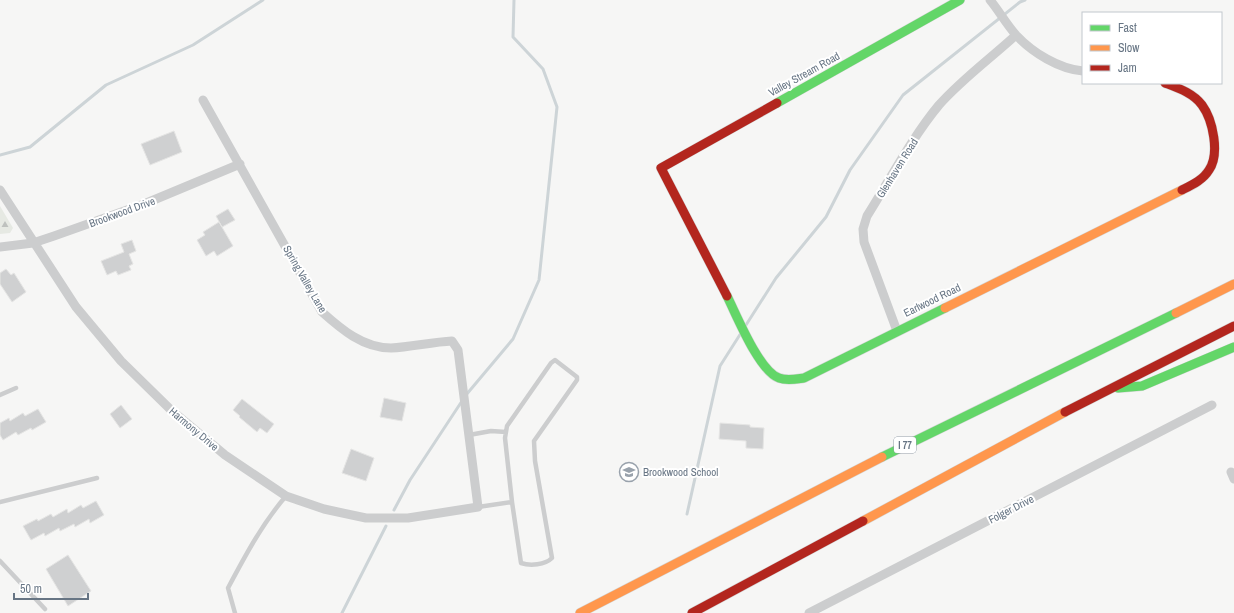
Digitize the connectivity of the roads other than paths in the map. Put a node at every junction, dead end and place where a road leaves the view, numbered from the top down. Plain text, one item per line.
1 (960, 0) edge
2 (990, 0) edge
3 (1016, 35) junction
4 (1082, 72) edge
5 (1167, 84) edge
6 (203, 100) dead end
7 (240, 164) junction
8 (661, 168) joint
9 (0, 190) edge
10 (33, 243) junction
11 (0, 247) edge
12 (1234, 284) edge
13 (1234, 326) edge
14 (897, 331) junction
15 (1234, 347) edge
16 (16, 388) dead end
17 (1106, 390) junction
18 (0, 395) edge
19 (1212, 405) dead end
20 (506, 432) junction
21 (469, 435) junction
22 (97, 478) dead end
23 (286, 496) junction
24 (0, 502) edge
25 (512, 502) junction
26 (478, 507) junction
27 (0, 561) edge
28 (233, 605) junction
29 (45, 609) dead end
30 (231, 613) edge
31 (235, 613) edge
32 (580, 613) edge
33 (692, 613) edge
34 (809, 613) edge

1 - 8 main road, Valley Stream Road
2 - 3 street
3 - 4 street
3 - 14 street, Glenhaven Road
5 - 14 main road, Earlwood Road
6 - 7 street
7 - 10 street, Brookwood Drive
7 - 21 street, Spring Valley Lane
8 - 14 main road, Earlwood Road
9 - 10 street, Harmony Drive
10 - 11 street, Brookwood Drive
10 - 23 street, Harmony Drive
12 - 32 main road, I 77
13 - 17 main road
15 - 17 main road
16 - 18 lane
17 - 33 main road
19 - 34 street, Folger Drive
20 - 21 lane
20 - 25 lane
20 - 25 lane
21 - 26 street, Spring Valley Lane
22 - 24 lane
23 - 26 street, Harmony Drive
23 - 28 lane
25 - 26 lane
27 - 29 lane
28 - 30 lane
28 - 31 lane

